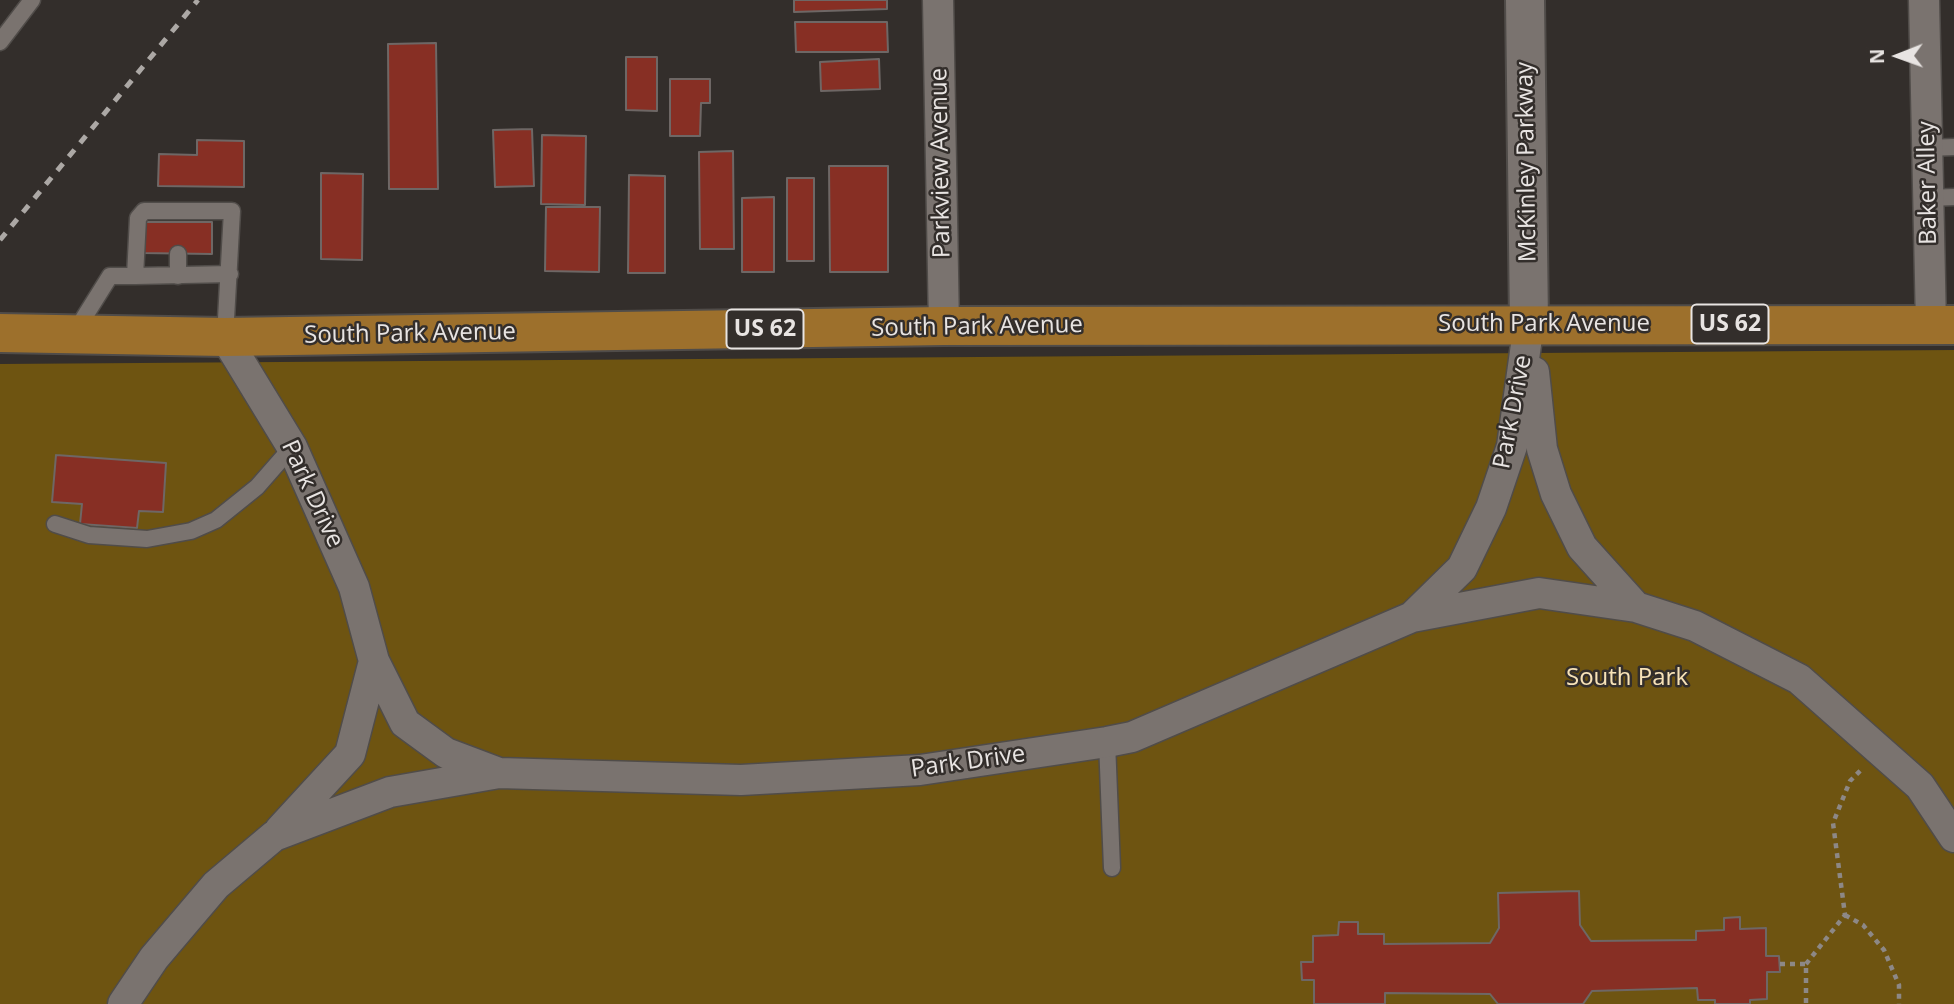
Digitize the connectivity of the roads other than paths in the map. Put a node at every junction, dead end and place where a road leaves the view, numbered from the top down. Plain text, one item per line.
1 (32, 0) edge
2 (938, 0) edge
3 (1525, 0) edge
4 (1924, 0) edge
5 (0, 42) edge
6 (1941, 148) edge
7 (1941, 198) edge
8 (178, 254) dead end
9 (230, 274) junction
10 (135, 276) junction
11 (178, 276) junction
12 (1529, 323) junction
13 (1942, 325) edge
14 (944, 326) junction
15 (0, 333) edge
16 (73, 335) junction
17 (225, 337) junction
18 (292, 447) junction
19 (55, 524) dead end
20 (1636, 607) junction
21 (1412, 617) junction
22 (374, 661) junction
23 (1107, 742) junction
24 (499, 773) junction
25 (274, 836) junction
26 (1954, 838) edge
27 (1112, 868) dead end
28 (123, 1004) edge

1 - 5 lane
2 - 14 street, Parkview Avenue
3 - 12 street, McKinley Parkway
4 - 6 street, Baker Alley
6 - 7 street, Baker Alley
7 - 13 street, Baker Alley
8 - 11 lane
9 - 10 lane
9 - 11 lane
9 - 17 lane
10 - 11 lane
10 - 16 lane
12 - 13 main road, South Park Avenue / US 62
12 - 14 main road, South Park Avenue / US 62
12 - 20 street, Park Drive
12 - 21 street, Park Drive
14 - 17 main road, South Park Avenue / US 62
15 - 16 main road, South Park Avenue / US 62
16 - 17 main road, South Park Avenue / US 62
17 - 18 street, Park Drive
18 - 19 lane
18 - 22 street, Park Drive
20 - 21 street, Park Drive
20 - 26 street, Park Drive
21 - 23 street, Park Drive
22 - 24 street, Park Drive
22 - 25 street, Park Drive
23 - 24 street, Park Drive
23 - 27 lane
24 - 25 street, Park Drive
25 - 28 street, Park Drive

